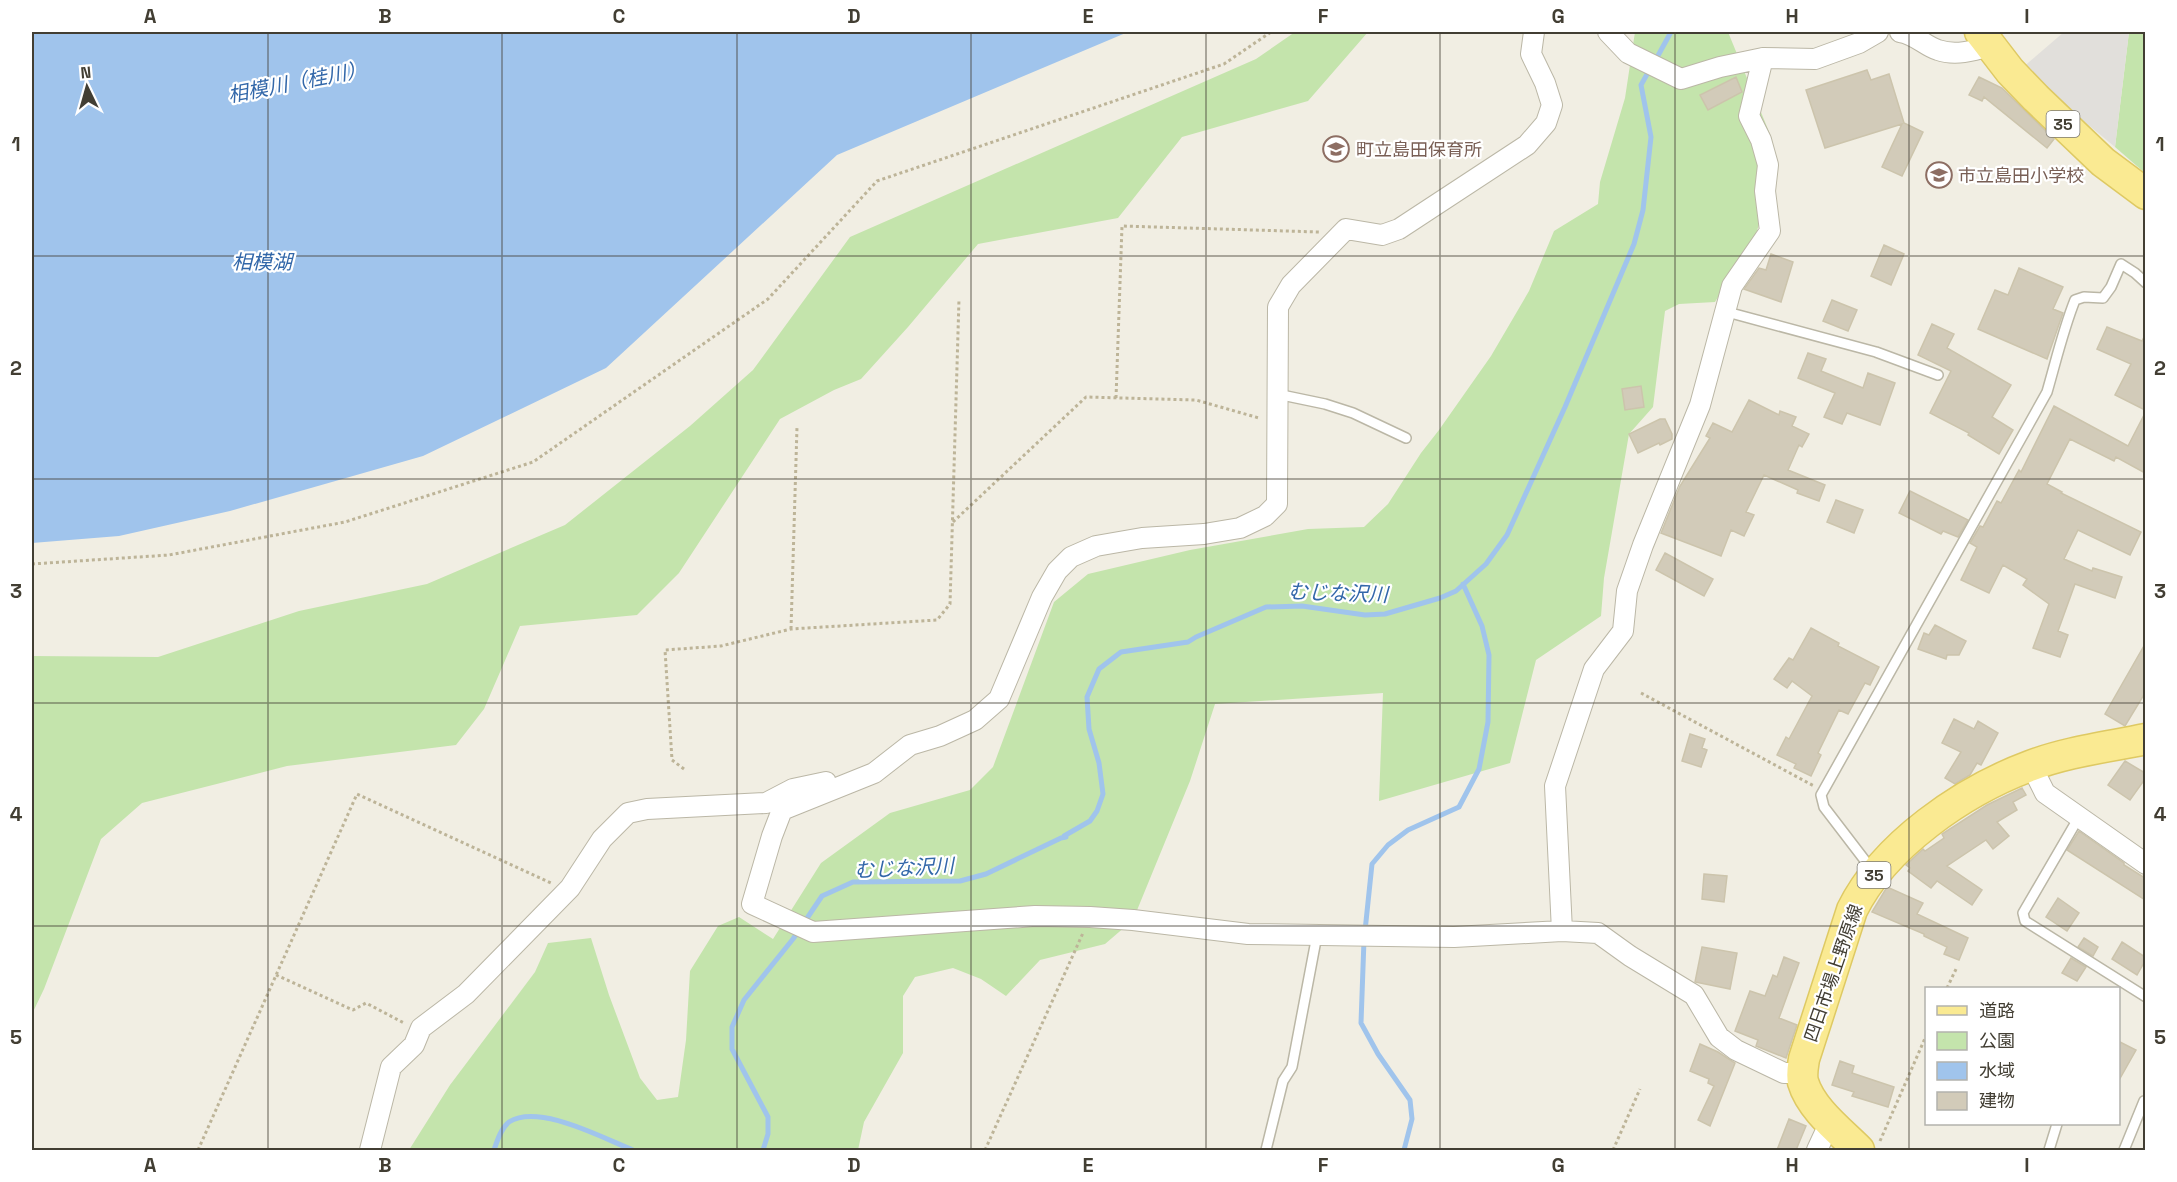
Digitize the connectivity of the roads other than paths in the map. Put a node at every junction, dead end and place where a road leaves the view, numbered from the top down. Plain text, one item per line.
1 (1534, 32) edge
2 (1608, 32) edge
3 (1878, 32) edge
4 (1900, 32) edge
5 (1985, 39) edge
6 (1763, 58) junction
7 (2145, 194) edge
8 (2145, 283) edge
9 (1726, 312) junction
10 (1938, 375) dead end
11 (1277, 394) junction
12 (1406, 438) dead end
13 (2145, 740) edge
14 (2031, 765) junction
15 (852, 781) junction
16 (2079, 817) junction
17 (2145, 864) edge
18 (1875, 873) junction
19 (1562, 931) junction
20 (1318, 934) junction
21 (2145, 997) edge
22 (1802, 1073) junction
23 (2144, 1101) edge
24 (1830, 1122) junction
25 (2057, 1125) edge
26 (370, 1150) edge
27 (1266, 1150) edge
28 (1817, 1150) edge
29 (1859, 1150) edge
30 (2049, 1150) edge
31 (2124, 1150) edge

1 - 11 street
2 - 6 street
3 - 6 street
4 - 5 street
5 - 7 main road, 35
6 - 9 street
8 - 18 lane
9 - 10 lane
9 - 19 street
11 - 12 lane
11 - 15 street
13 - 14 main road, 四日市場上野原線 / 35
14 - 16 street
14 - 18 main road, 四日市場上野原線 / 35
15 - 20 street
15 - 26 street
16 - 17 street
16 - 21 lane
18 - 22 main road, 四日市場上野原線 / 35
19 - 20 street
19 - 22 street
20 - 27 lane
22 - 24 main road
23 - 31 lane
24 - 28 street
24 - 29 main road
25 - 30 lane

